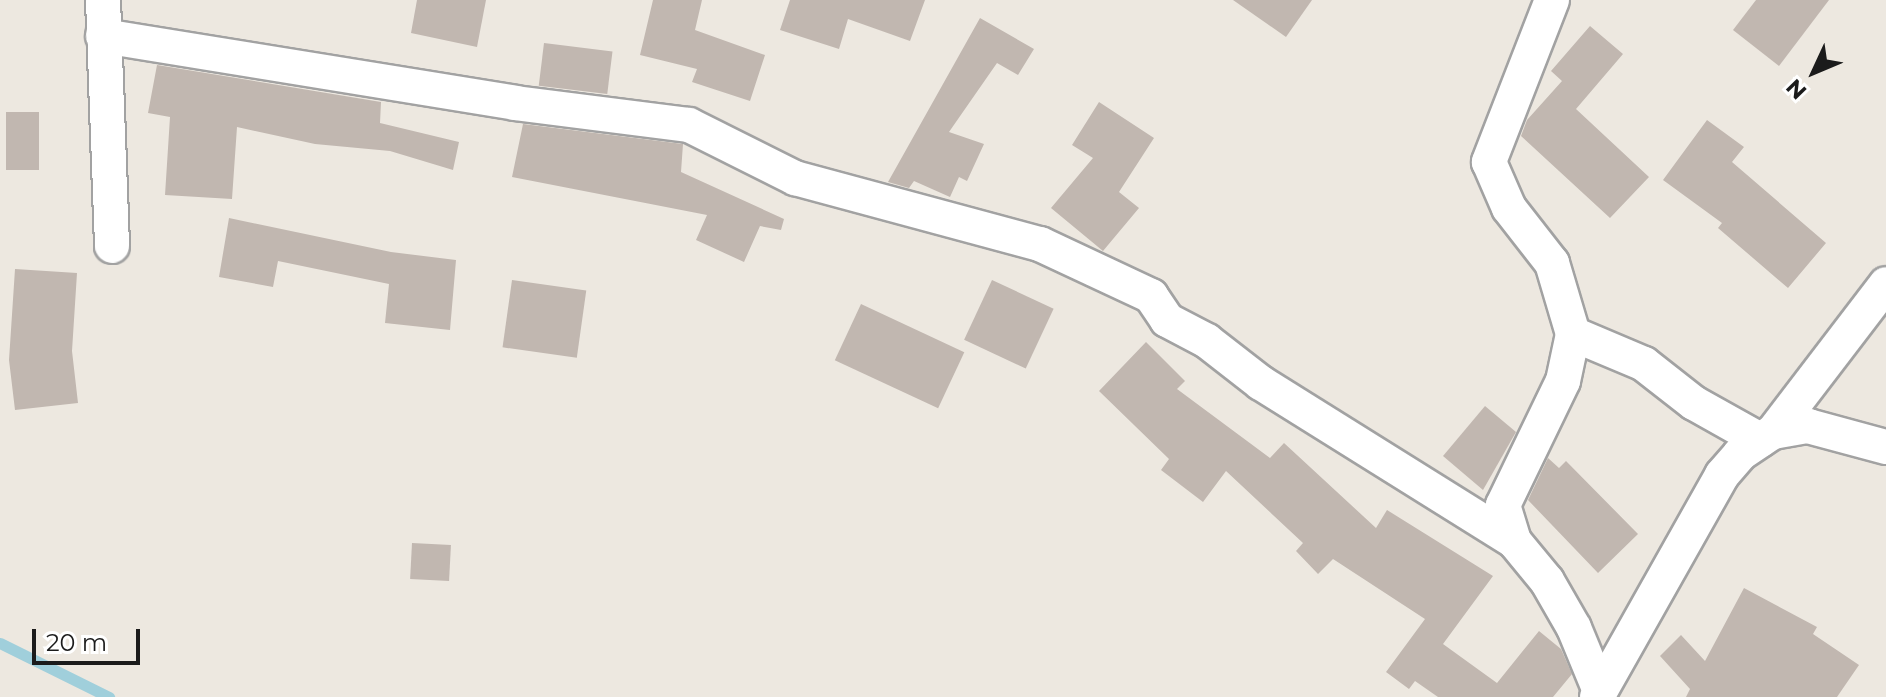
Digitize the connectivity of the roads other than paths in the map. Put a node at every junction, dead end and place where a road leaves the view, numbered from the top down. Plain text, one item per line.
1 (103, 0) edge
2 (1552, 0) edge
3 (103, 36) junction
4 (112, 246) dead end
5 (1886, 284) edge
6 (1573, 334) junction
7 (1766, 436) junction
8 (1886, 447) edge
9 (1514, 541) junction
10 (1598, 694) edge

1 - 3 street
2 - 6 street
3 - 4 street
3 - 9 street
5 - 7 street
6 - 7 street
6 - 9 street
7 - 8 street
7 - 10 street
9 - 10 street

